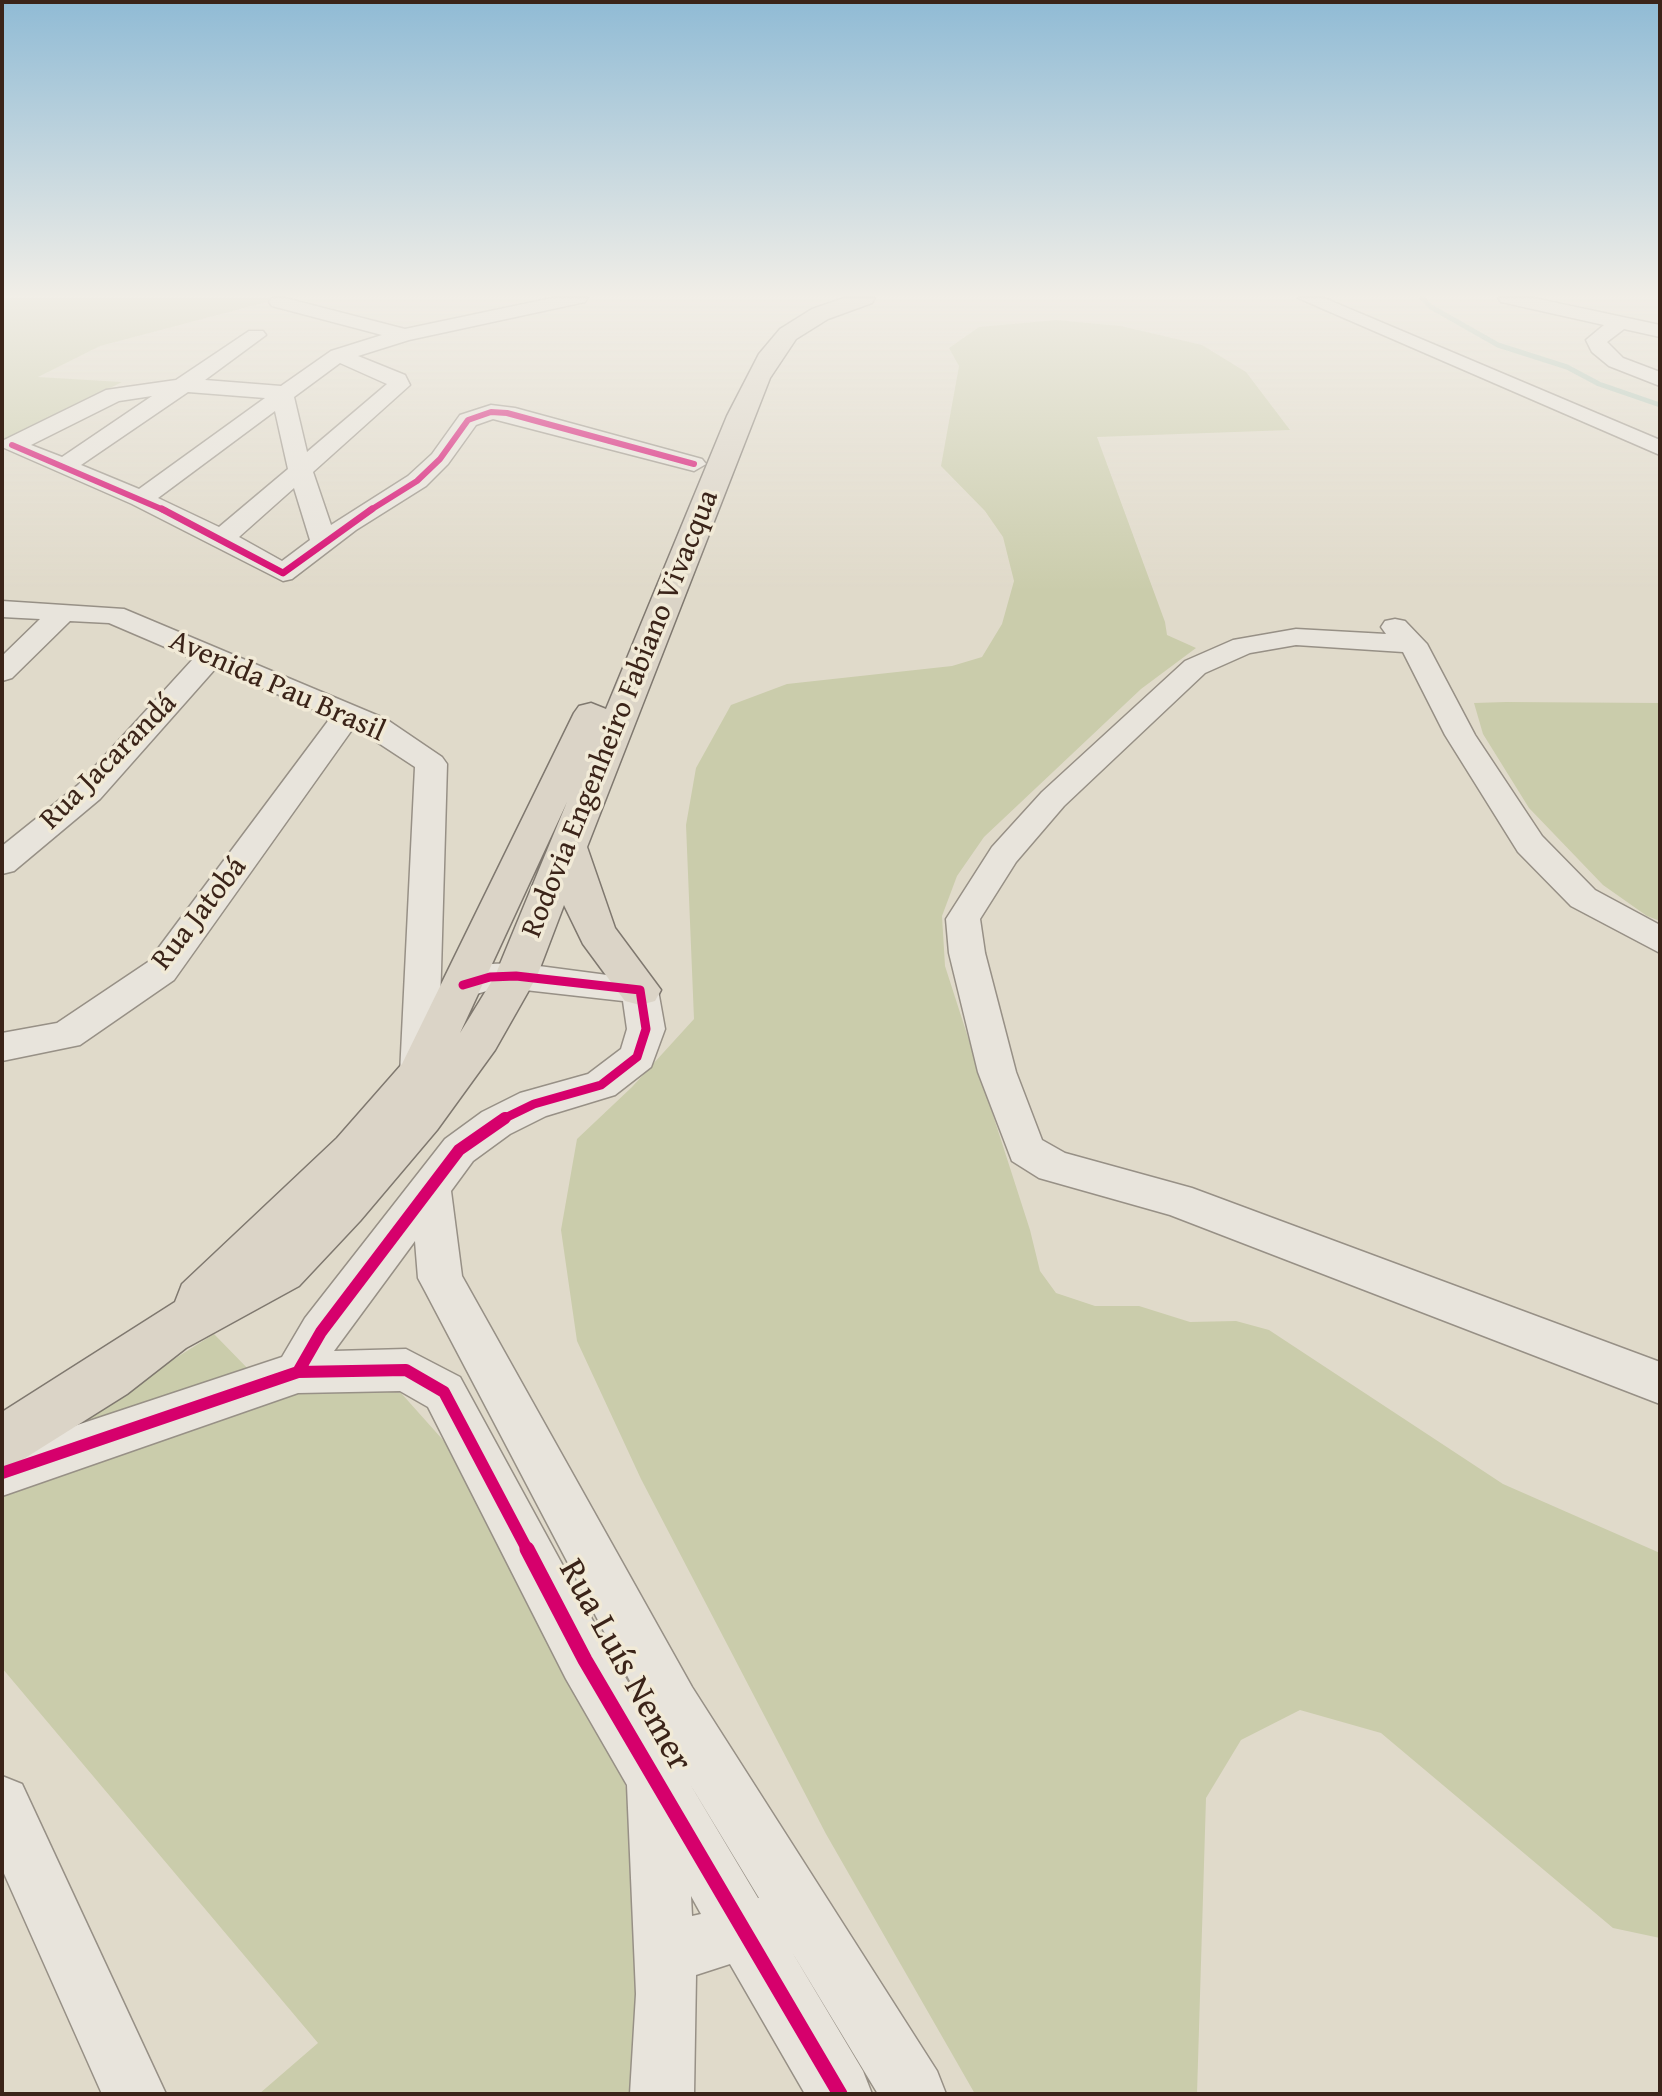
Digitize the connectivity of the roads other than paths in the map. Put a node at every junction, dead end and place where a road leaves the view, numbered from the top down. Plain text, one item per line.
1 (111, 396) edge
2 (172, 396) edge
3 (278, 396) edge
4 (283, 396) edge
5 (386, 396) edge
6 (734, 396) edge
7 (741, 396) edge
8 (1537, 396) edge
9 (728, 414) junction
10 (1660, 448) edge
11 (694, 464) junction
12 (65, 466) junction
13 (300, 470) junction
14 (141, 499) junction
15 (222, 538) junction
16 (324, 544) junction
17 (673, 550) junction
18 (2, 609) edge
19 (63, 612) junction
20 (211, 656) junction
21 (2, 672) edge
22 (348, 714) junction
23 (593, 744) junction
24 (569, 849) junction
25 (2, 863) edge
26 (1660, 941) edge
27 (516, 976) junction
28 (463, 985) junction
29 (640, 990) junction
30 (2, 1047) edge
31 (419, 1074) junction
32 (431, 1192) junction
33 (168, 1332) junction
34 (298, 1372) junction
35 (1660, 1383) edge
36 (2, 1442) edge
37 (2, 1473) edge
38 (673, 1706) junction
39 (655, 1778) junction
40 (2, 1804) edge
41 (805, 1920) junction
42 (744, 1930) junction
43 (665, 1955) junction
44 (134, 2094) edge
45 (662, 2094) edge
46 (840, 2094) edge
47 (914, 2094) edge

1 - 12 street
2 - 12 street
3 - 14 street
4 - 13 street
5 - 13 street
6 - 9 highway, Rodovia Engenheiro Fabiano Vivacqua
7 - 9 highway, Rodovia Engenheiro Fabiano Vivacqua
8 - 10 street
9 - 11 highway, Rodovia Engenheiro Fabiano Vivacqua
9 - 17 highway, Rodovia Engenheiro Fabiano Vivacqua
11 - 16 street
11 - 17 highway, Rodovia Engenheiro Fabiano Vivacqua
12 - 14 street
13 - 15 street
13 - 16 street
14 - 15 street
15 - 16 street
17 - 23 highway, Rodovia Engenheiro Fabiano Vivacqua
18 - 19 street, Avenida Pau Brasil
19 - 20 street, Avenida Pau Brasil
19 - 21 street
20 - 22 street, Avenida Pau Brasil
20 - 25 street, Rua Jacarandá
22 - 30 street, Rua Jatobá
22 - 31 street, Avenida Pau Brasil
23 - 24 highway, Rodovia Engenheiro Fabiano Vivacqua
23 - 28 highway, Rodovia Engenheiro Fabiano Vivacqua
24 - 27 highway, Rodovia Engenheiro Fabiano Vivacqua
24 - 29 highway
26 - 35 street
27 - 28 street
27 - 29 street
27 - 33 highway, Rodovia Engenheiro Fabiano Vivacqua
28 - 31 highway, Rodovia Engenheiro Fabiano Vivacqua
29 - 32 street
31 - 33 highway, Rodovia Engenheiro Fabiano Vivacqua
32 - 34 street
32 - 38 street, Rua Luís Nemer
33 - 36 highway, Rodovia Engenheiro Fabiano Vivacqua
34 - 37 street, Rua Luís Nemer
34 - 39 street, Rua Luís Nemer
38 - 39 street
38 - 41 street, Rua Luís Nemer
39 - 42 street, Rua Luís Nemer
39 - 43 street
40 - 44 street
41 - 42 street
41 - 47 street, Rua Luís Nemer
42 - 43 street
42 - 46 street, Rua Luís Nemer
43 - 45 street

